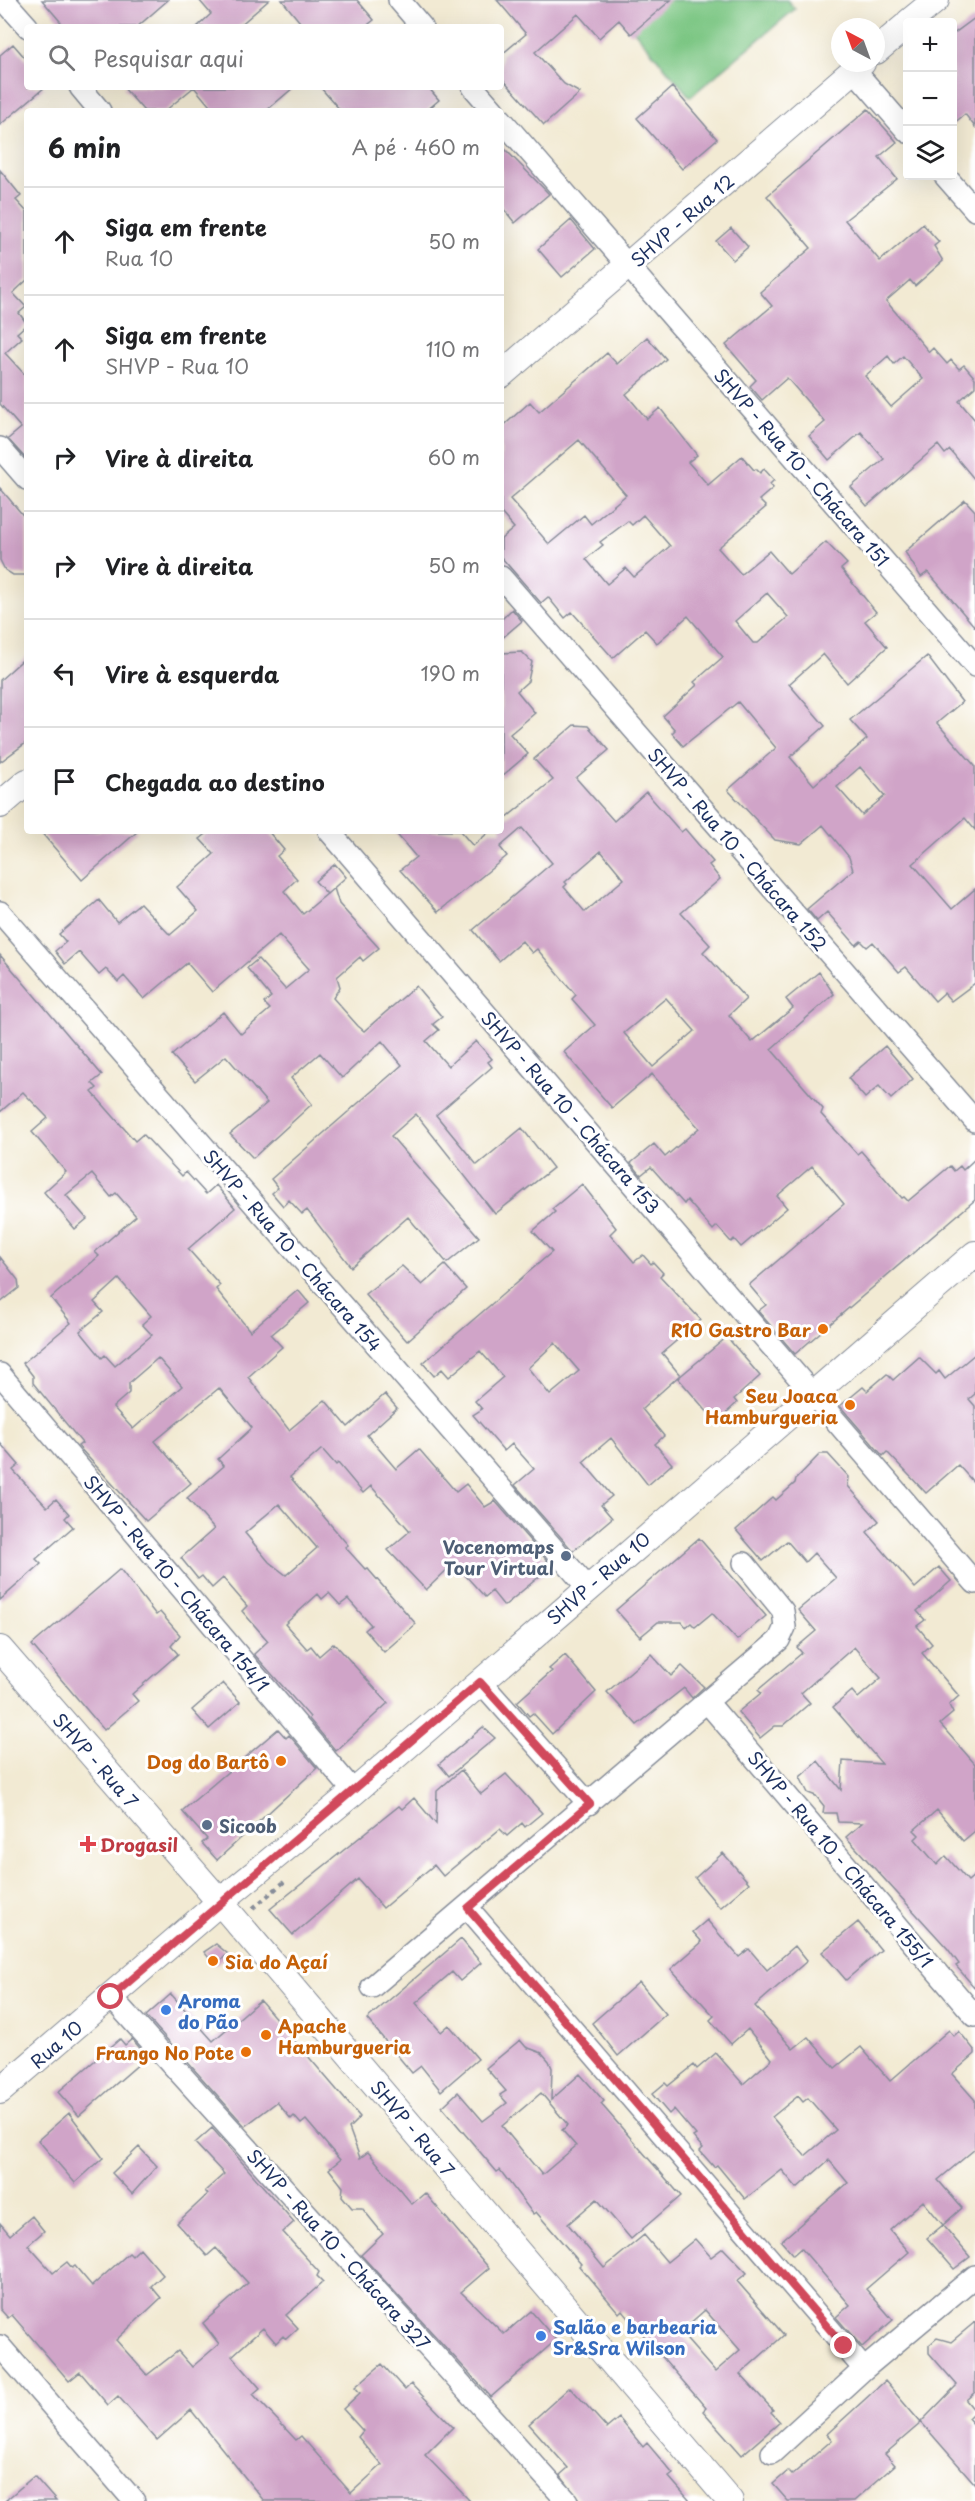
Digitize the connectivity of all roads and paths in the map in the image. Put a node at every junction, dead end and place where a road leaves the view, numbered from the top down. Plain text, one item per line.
1 (4, 0) edge
2 (399, 0) edge
3 (936, 0) edge
4 (914, 18) edge
5 (25, 24) edge
6 (419, 24) edge
7 (903, 27) edge
8 (885, 43) edge
9 (851, 72) edge
10 (863, 72) edge
11 (82, 90) edge
12 (476, 90) edge
13 (98, 108) edge
14 (491, 108) edge
15 (504, 122) edge
16 (903, 126) edge
17 (949, 180) edge
18 (975, 210) edge
19 (628, 267) junction
20 (504, 372) edge
21 (0, 448) edge
22 (24, 476) edge
23 (504, 580) edge
24 (975, 666) edge
25 (24, 785) edge
26 (0, 805) edge
27 (332, 834) edge
28 (0, 912) edge
29 (975, 1120) edge
30 (975, 1254) edge
31 (0, 1374) edge
32 (812, 1393) junction
33 (744, 1563) dead end
34 (975, 1583) edge
35 (587, 1587) junction
36 (0, 1649) edge
37 (480, 1682) junction
38 (707, 1702) junction
39 (354, 1791) junction
40 (590, 1804) junction
41 (220, 1902) junction
42 (468, 1908) junction
43 (372, 1987) dead end
44 (111, 1997) junction
45 (975, 2016) edge
46 (0, 2091) edge
47 (975, 2276) edge
48 (0, 2346) edge
49 (864, 2369) junction
50 (772, 2453) dead end
51 (134, 2501) edge
52 (567, 2501) edge
53 (730, 2501) edge

1 - 5 street
2 - 6 street
3 - 4 street
7 - 8 street
9 - 19 street, SHVP - Rua 12
10 - 16 street
11 - 13 street
12 - 14 street
15 - 19 street, SHVP - Rua 10 - Chácara 151
17 - 18 street
19 - 20 street, SHVP - Rua 12
19 - 24 street, SHVP - Rua 10 - Chácara 151
21 - 22 street
23 - 29 street, SHVP - Rua 10 - Chácara 152
25 - 26 street
27 - 32 street, SHVP - Rua 10 - Chácara 153
28 - 35 street, SHVP - Rua 10 - Chácara 154
30 - 32 street, SHVP - Rua 10
31 - 39 street, SHVP - Rua 10 - Chácara 154/1
32 - 34 street, SHVP - Rua 10 - Chácara 153
32 - 35 street, SHVP - Rua 10
33 - 38 street
35 - 37 street, SHVP - Rua 10
36 - 41 street, SHVP - Rua 7
37 - 39 street, SHVP - Rua 10
37 - 40 street
38 - 40 street
38 - 45 street, SHVP - Rua 10 - Chácara 155/1
39 - 41 street, SHVP - Rua 10
40 - 42 street
41 - 44 street, Rua 10
41 - 53 street, SHVP - Rua 7
42 - 43 street
42 - 49 street
44 - 46 street, Rua 10
44 - 52 street, SHVP - Rua 10 - Chácara 327
47 - 49 street
48 - 51 street
49 - 50 street

